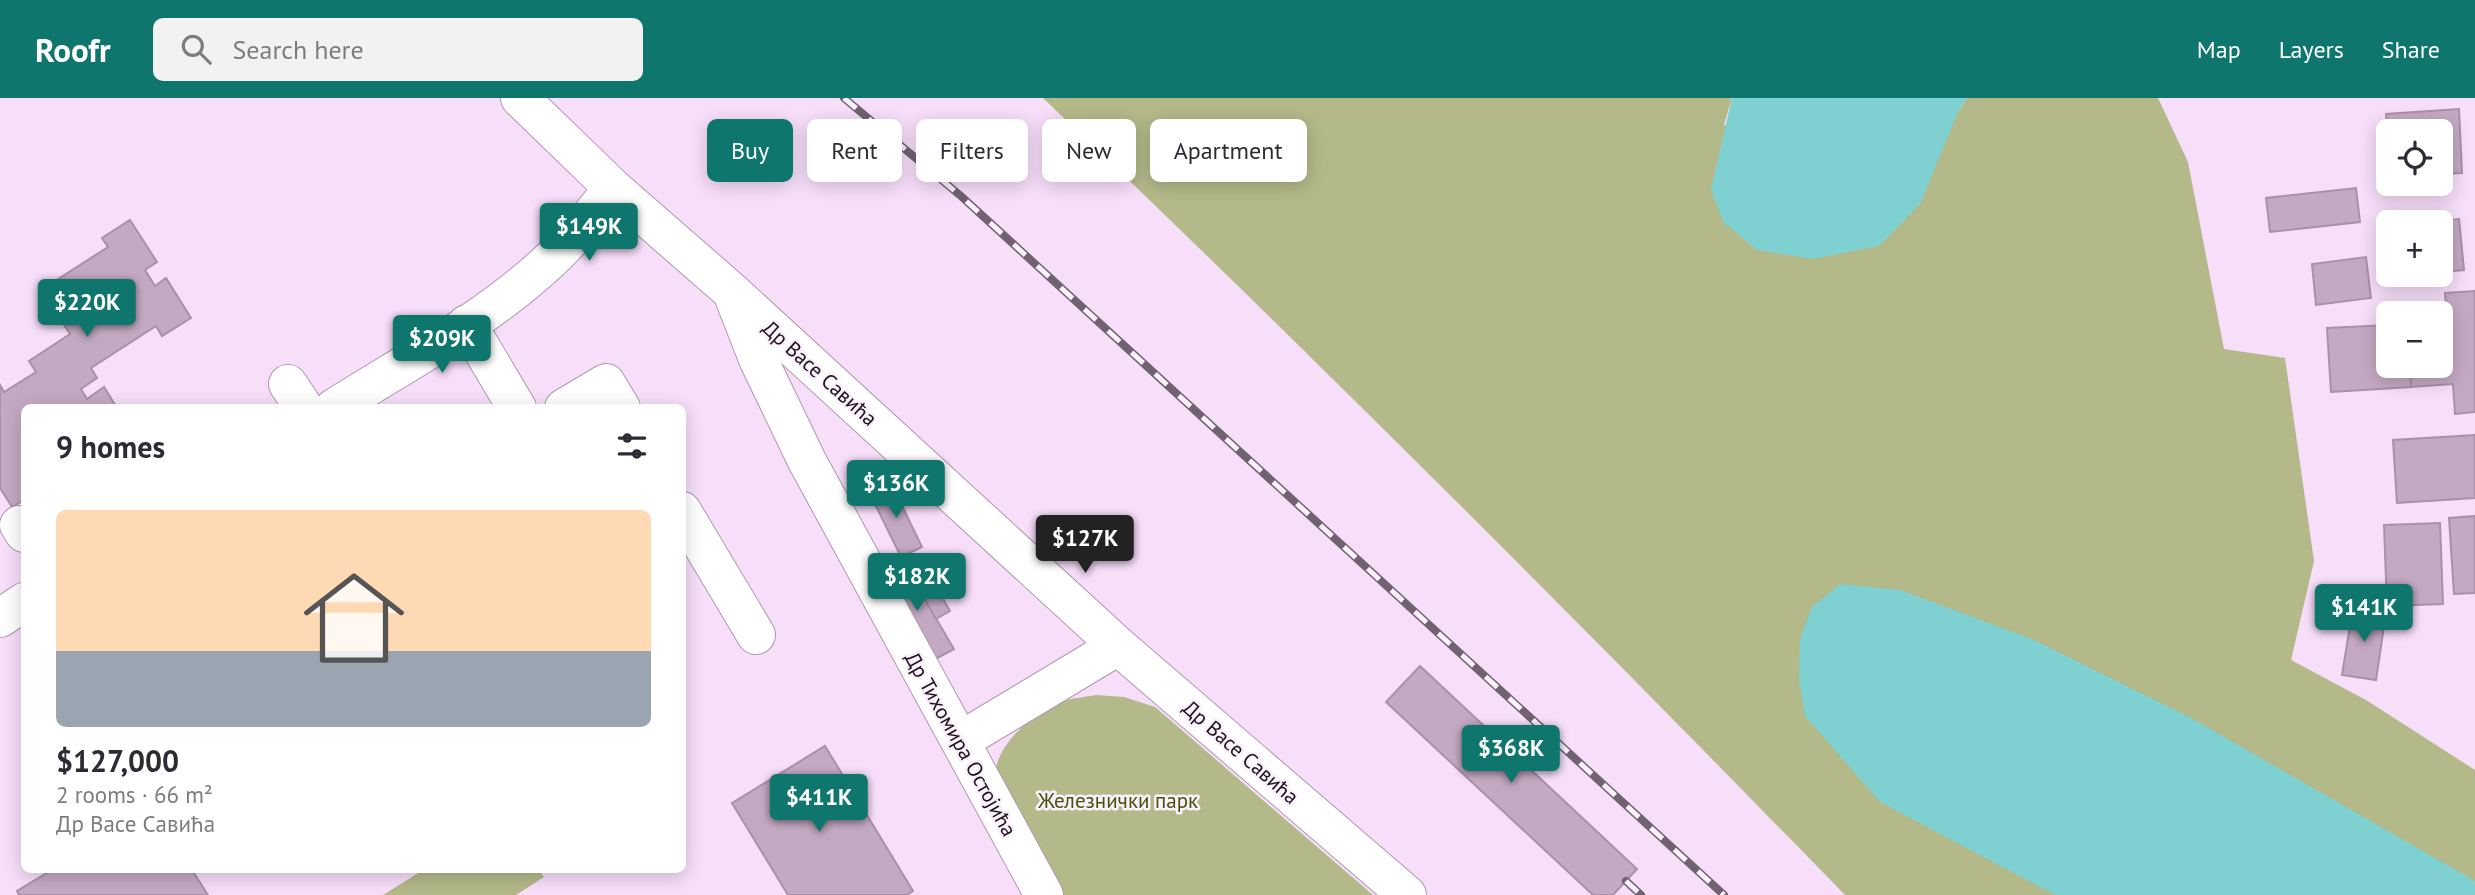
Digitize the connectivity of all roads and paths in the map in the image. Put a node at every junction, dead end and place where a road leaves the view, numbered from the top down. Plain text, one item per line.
1 (520, 98) edge
2 (613, 188) junction
3 (731, 291) junction
4 (467, 324) junction
5 (340, 404) edge
6 (515, 404) edge
7 (571, 404) edge
8 (619, 404) edge
9 (807, 461) junction
10 (686, 518) edge
11 (885, 565) dead end
12 (21, 604) edge
13 (0, 618) edge
14 (756, 635) dead end
15 (1118, 646) junction
16 (932, 652) dead end
17 (933, 692) junction
18 (960, 741) junction
19 (1044, 895) edge
20 (1407, 895) edge

1 - 2 street, Др Васе Савића
2 - 3 street, Др Васе Савића
2 - 4 street
3 - 9 street, Др Тихомира Остојића
3 - 15 street, Др Васе Савића
4 - 5 street
4 - 6 street
7 - 8 street
9 - 11 street
9 - 17 street, Др Тихомира Остојића
10 - 14 street
12 - 13 street
15 - 18 street
15 - 20 street, Др Васе Савића
16 - 17 street
17 - 18 street, Др Тихомира Остојића
18 - 19 street, Др Тихомира Остојића

